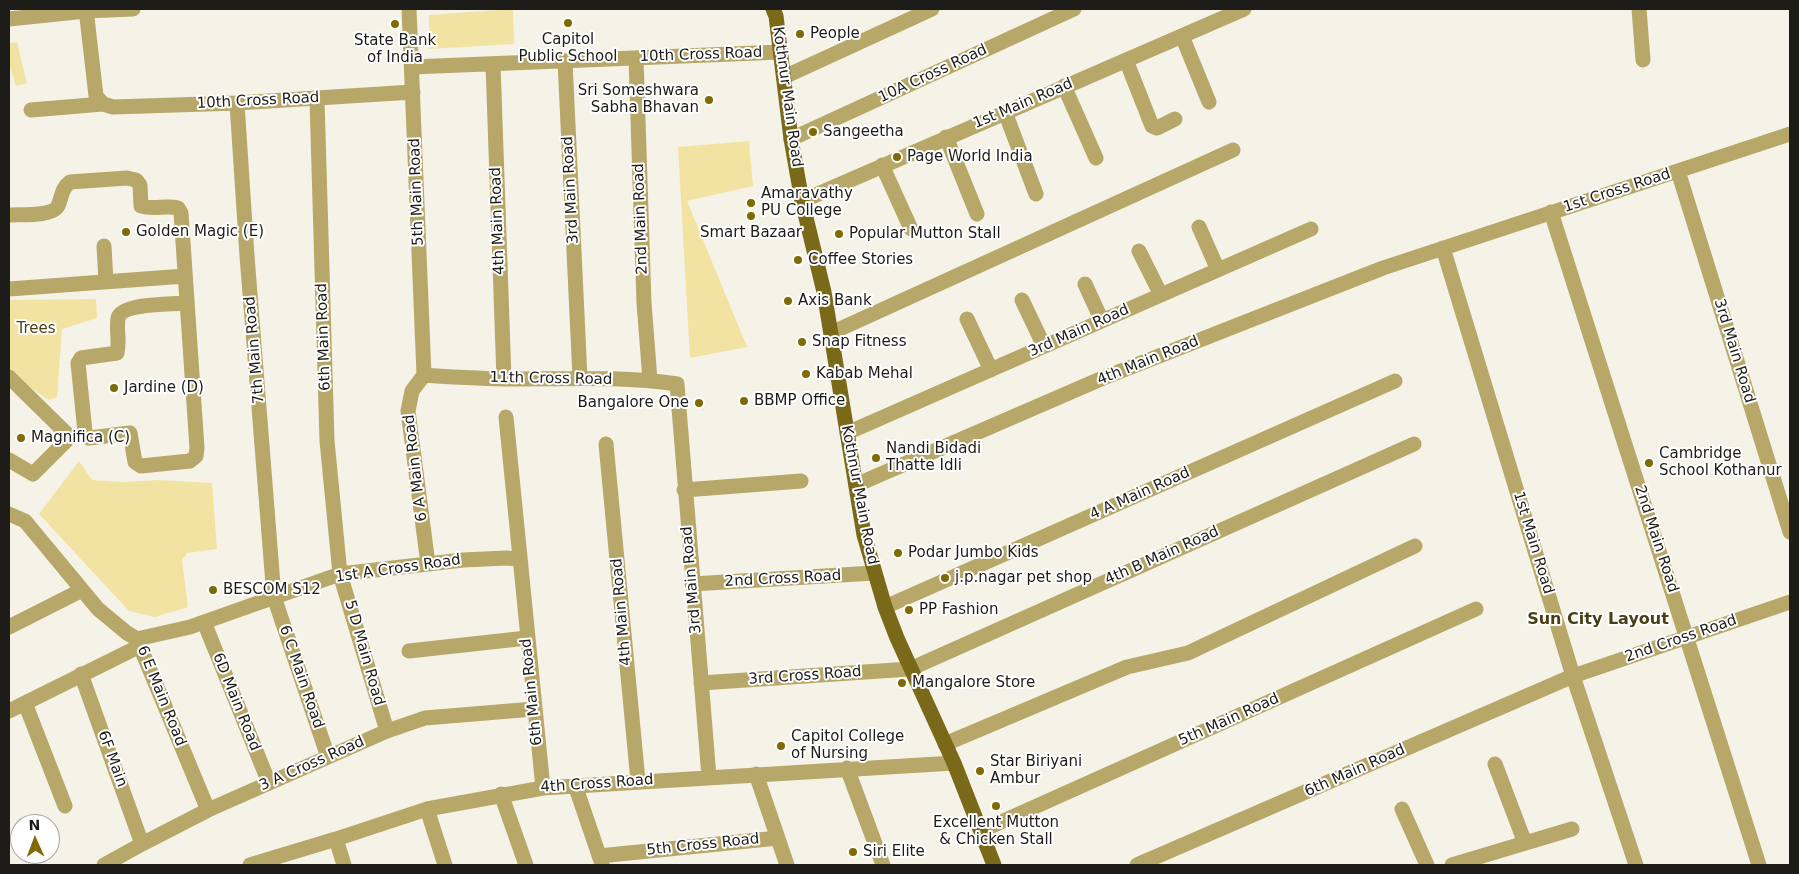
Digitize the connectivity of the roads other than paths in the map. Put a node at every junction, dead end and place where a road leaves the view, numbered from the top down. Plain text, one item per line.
1 (133, 9) edge
2 (409, 9) edge
3 (894, 9) edge
4 (932, 9) edge
5 (1074, 9) edge
6 (1244, 9) edge
7 (1640, 9) edge
8 (86, 10) edge
9 (776, 11) edge
10 (9, 19) edge
11 (897, 24) junction
12 (1182, 36) junction
13 (780, 52) junction
14 (636, 58) junction
15 (1126, 60) junction
16 (1643, 60) dead end
17 (565, 61) junction
18 (493, 64) junction
19 (412, 67) junction
20 (784, 77) junction
21 (1064, 86) junction
22 (413, 92) junction
23 (316, 99) junction
24 (1209, 102) dead end
25 (237, 103) junction
26 (103, 104) junction
27 (31, 110) dead end
28 (1005, 112) junction
29 (1175, 119) dead end
30 (1790, 134) edge
31 (946, 137) junction
32 (791, 139) junction
33 (1233, 150) dead end
34 (1096, 158) dead end
35 (882, 165) junction
36 (1678, 170) junction
37 (1036, 194) dead end
38 (802, 201) junction
39 (1551, 212) junction
40 (977, 214) dead end
41 (9, 215) edge
42 (1199, 227) dead end
43 (911, 229) dead end
44 (1311, 229) dead end
45 (104, 246) dead end
46 (1443, 248) junction
47 (1138, 250) dead end
48 (1218, 270) junction
49 (185, 276) junction
50 (106, 282) junction
51 (1085, 284) dead end
52 (9, 289) edge
53 (1161, 295) junction
54 (1022, 300) dead end
55 (187, 303) junction
56 (967, 318) dead end
57 (1102, 321) junction
58 (830, 333) junction
59 (1044, 346) junction
60 (991, 370) junction
61 (424, 375) junction
62 (9, 377) edge
63 (580, 378) junction
64 (504, 379) junction
65 (650, 380) junction
66 (1395, 381) dead end
67 (677, 384) joint
68 (506, 417) dead end
69 (847, 433) junction
70 (606, 444) dead end
71 (1414, 444) dead end
72 (9, 460) edge
73 (801, 481) dead end
74 (856, 485) junction
75 (684, 490) junction
76 (9, 514) edge
77 (1790, 532) edge
78 (1415, 546) dead end
79 (519, 559) junction
80 (428, 564) junction
81 (874, 573) junction
82 (340, 574) junction
83 (692, 584) junction
84 (82, 590) junction
85 (274, 597) junction
86 (1790, 602) edge
87 (885, 607) junction
88 (1476, 609) dead end
89 (204, 622) junction
90 (9, 627) edge
91 (1687, 637) junction
92 (527, 638) junction
93 (139, 642) junction
94 (409, 651) dead end
95 (910, 668) junction
96 (81, 674) junction
97 (1573, 676) junction
98 (701, 683) junction
99 (25, 703) junction
100 (534, 710) junction
101 (9, 711) edge
102 (387, 731) junction
103 (945, 744) junction
104 (328, 757) junction
105 (954, 763) junction
106 (1495, 764) dead end
107 (847, 768) junction
108 (756, 774) junction
109 (709, 777) junction
110 (638, 781) junction
111 (269, 783) junction
112 (575, 785) junction
113 (543, 788) junction
114 (501, 794) junction
115 (65, 806) dead end
116 (427, 809) junction
117 (1402, 809) dead end
118 (208, 810) junction
119 (1572, 829) dead end
120 (981, 831) junction
121 (778, 838) junction
122 (336, 839) junction
123 (1525, 843) junction
124 (142, 844) junction
125 (601, 861) edge
126 (104, 865) edge
127 (251, 865) edge
128 (344, 865) edge
129 (445, 865) edge
130 (526, 865) edge
131 (787, 865) edge
132 (883, 865) edge
133 (994, 865) edge
134 (1137, 865) edge
135 (1427, 865) edge
136 (1452, 865) edge
137 (1636, 865) edge
138 (1759, 865) edge

1 - 8 street
2 - 19 street, 5th Main Road
3 - 11 street
4 - 11 street
5 - 32 street, 10A Cross Road
6 - 12 street, 1st Main Road
7 - 16 street
8 - 10 street
8 - 26 street
9 - 13 main road, Kothnur Main Road
11 - 20 street
12 - 15 street, 1st Main Road
12 - 24 street
13 - 14 street, 10th Cross Road
13 - 20 main road, Kothnur Main Road
14 - 17 street, 10th Cross Road
14 - 65 street, 2nd Main Road
15 - 21 street, 1st Main Road
15 - 29 street
17 - 18 street, 10th Cross Road
17 - 63 street, 3rd Main Road
18 - 19 street, 10th Cross Road
18 - 64 street, 4th Main Road
19 - 22 street, 5th Main Road
20 - 32 main road, Kothnur Main Road
21 - 28 street, 1st Main Road
21 - 34 street
22 - 23 street, 10th Cross Road
22 - 61 street, 5th Main Road
23 - 25 street, 10th Cross Road
23 - 82 street, 6th Main Road
25 - 26 street, 10th Cross Road
25 - 85 street, 7th Main Road
26 - 27 street, 10th Cross Road
28 - 31 street, 1st Main Road
28 - 37 street
30 - 36 street, 1st Cross Road
31 - 35 street, 1st Main Road
31 - 40 street
32 - 38 main road, Kothnur Main Road
33 - 58 street
35 - 38 street, 1st Main Road
35 - 43 street
36 - 39 street, 1st Cross Road
36 - 77 street, 3rd Main Road
38 - 58 main road, Kothnur Main Road
39 - 46 street, 1st Cross Road
39 - 91 street, 2nd Main Road
41 - 49 street
42 - 48 street
44 - 48 street, 3rd Main Road
45 - 50 street
46 - 74 street, 4th Main Road
46 - 97 street, 1st Main Road
47 - 53 street
48 - 53 street, 3rd Main Road
49 - 50 street
49 - 55 street
50 - 52 street
51 - 57 street
53 - 57 street, 3rd Main Road
54 - 59 street
55 - 55 street
56 - 60 street
57 - 59 street, 3rd Main Road
58 - 69 main road, Kothnur Main Road
59 - 60 street, 3rd Main Road
60 - 69 street, 3rd Main Road
61 - 64 street, 11th Cross Road
61 - 80 street, 6 A Main Road
62 - 72 street
63 - 64 street, 11th Cross Road
63 - 65 street, 11th Cross Road
65 - 67 street, 11th Cross Road
66 - 87 street, 4 A Main Road
67 - 75 street, 3rd Main Road
68 - 79 street, 6th Main Road
69 - 74 main road, Kothnur Main Road
70 - 110 street, 4th Main Road
71 - 95 street, 4th B Main Road
73 - 75 street
74 - 81 main road, Kothnur Main Road
75 - 83 street, 3rd Main Road
76 - 84 street, 6 E Main Road
78 - 103 street
79 - 80 street, 1st A Cross Road
79 - 92 street, 6th Main Road
80 - 82 street, 1st A Cross Road
81 - 83 street, 2nd Cross Road
81 - 87 main road, Kothnur Main Road
82 - 85 street, 1st A Cross Road
82 - 102 street, 5 D Main Road
83 - 98 street, 3rd Main Road
84 - 90 street
84 - 93 street, 6 E Main Road
85 - 89 street, 1st A Cross Road
85 - 104 street, 6 C Main Road
86 - 91 street, 2nd Cross Road
87 - 95 main road, Kothnur Main Road
88 - 120 street, 5th Main Road
89 - 93 street, 1st A Cross Road
89 - 111 street, 6D Main Road
91 - 97 street, 2nd Cross Road
91 - 138 street, 2nd Main Road
92 - 94 street
92 - 100 street, 6th Main Road
93 - 96 street, 1st A Cross Road
93 - 118 street, 6 E Main Road
95 - 98 street, 3rd Cross Road
95 - 103 main road, Kothnur Main Road
96 - 99 street, 1st A Cross Road
96 - 124 street, 6F Main
97 - 134 street, 6th Main Road
97 - 137 street, 1st Main Road
98 - 109 street, 3rd Main Road
99 - 101 street, 1st A Cross Road
99 - 115 street
100 - 102 street, 3 A Cross Road
100 - 113 street, 6th Main Road
102 - 104 street, 3 A Cross Road
103 - 105 main road, Kothnur Main Road
104 - 111 street, 3 A Cross Road
105 - 107 street, 4th Cross Road
105 - 120 main road, Kothnur Main Road
106 - 123 street
107 - 108 street, 4th Cross Road
107 - 132 street
108 - 109 street, 4th Cross Road
108 - 121 street
109 - 110 street, 4th Cross Road
110 - 112 street, 4th Cross Road
111 - 118 street, 3 A Cross Road
112 - 113 street, 4th Cross Road
112 - 125 street
113 - 114 street, 4th Cross Road
114 - 116 street, 4th Cross Road
114 - 130 street
116 - 122 street, 4th Cross Road
116 - 129 street
117 - 135 street
118 - 124 street, 3 A Cross Road
119 - 123 street
120 - 133 main road, Kothnur Main Road
121 - 125 street, 5th Cross Road
121 - 131 street
122 - 127 street, 4th Cross Road
122 - 128 street
123 - 136 street
124 - 126 street, 3 A Cross Road

